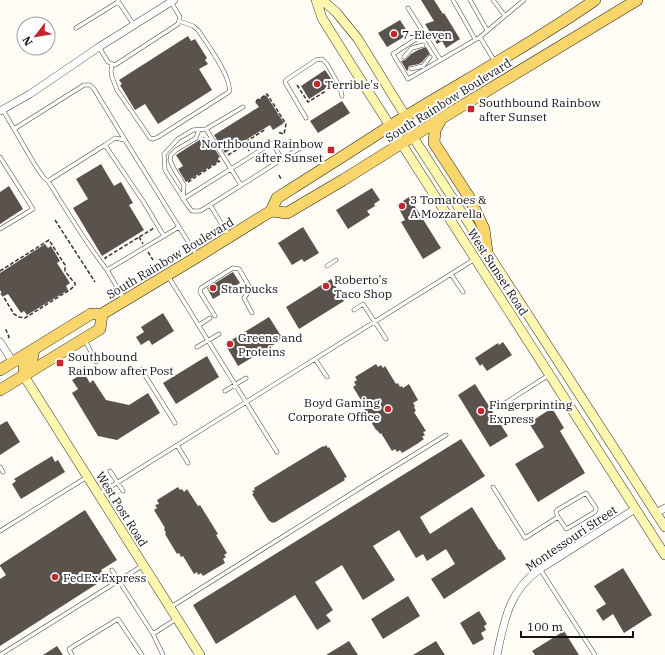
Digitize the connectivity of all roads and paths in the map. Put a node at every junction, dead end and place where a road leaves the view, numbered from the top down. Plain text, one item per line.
1 (316, 0) edge
2 (322, 0) edge
3 (453, 0) edge
4 (470, 0) edge
5 (493, 0) edge
6 (524, 0) edge
7 (595, 0) edge
8 (637, 0) edge
9 (646, 0) edge
10 (118, 1) edge
11 (173, 1) edge
12 (408, 8) dead end
13 (622, 9) junction
14 (505, 16) junction
15 (179, 21) junction
16 (134, 25) junction
17 (76, 28) dead end
18 (487, 30) junction
19 (424, 34) junction
20 (480, 37) junction
21 (475, 39) junction
22 (409, 44) junction
23 (423, 45) dead end
24 (99, 47) junction
25 (413, 50) junction
26 (404, 57) dead end
27 (430, 57) dead end
28 (440, 60) junction
29 (496, 63) junction
30 (112, 64) junction
31 (422, 66) junction
32 (411, 68) dead end
33 (297, 85) dead end
34 (336, 85) dead end
35 (342, 96) dead end
36 (256, 101) dead end
37 (243, 107) dead end
38 (1, 111) edge
39 (406, 117) junction
40 (306, 118) dead end
41 (442, 118) junction
42 (391, 126) junction
43 (14, 129) junction
44 (206, 129) junction
45 (266, 129) dead end
46 (199, 130) junction
47 (277, 132) dead end
48 (413, 137) junction
49 (125, 140) junction
50 (402, 144) junction
51 (105, 145) junction
52 (245, 145) junction
53 (300, 148) dead end
54 (249, 151) dead end
55 (228, 155) dead end
56 (0, 158) edge
57 (282, 159) junction
58 (222, 160) dead end
59 (231, 169) junction
60 (279, 175) dead end
61 (281, 180) dead end
62 (48, 181) junction
63 (184, 185) junction
64 (241, 185) junction
65 (183, 199) junction
66 (210, 205) junction
67 (271, 211) junction
68 (55, 220) dead end
69 (158, 226) junction
70 (179, 227) junction
71 (0, 229) edge
72 (164, 236) junction
73 (139, 237) junction
74 (229, 237) junction
75 (144, 245) dead end
76 (148, 252) dead end
77 (487, 252) junction
78 (109, 256) junction
79 (198, 257) junction
80 (111, 259) dead end
81 (476, 259) junction
82 (152, 260) dead end
83 (336, 260) dead end
84 (102, 261) dead end
85 (327, 266) dead end
86 (107, 270) junction
87 (0, 271) edge
88 (451, 274) junction
89 (168, 275) junction
90 (94, 282) dead end
91 (0, 291) edge
92 (462, 292) dead end
93 (125, 300) junction
94 (354, 310) dead end
95 (252, 313) dead end
96 (102, 314) junction
97 (214, 316) dead end
98 (210, 318) dead end
99 (375, 322) junction
100 (199, 325) junction
101 (7, 330) dead end
102 (218, 334) dead end
103 (8, 338) dead end
104 (84, 339) junction
105 (386, 339) dead end
106 (208, 340) junction
107 (0, 342) edge
108 (197, 347) dead end
109 (34, 349) junction
110 (315, 359) junction
111 (13, 362) junction
112 (96, 362) dead end
113 (562, 367) junction
114 (142, 369) dead end
115 (0, 370) edge
116 (550, 374) junction
117 (24, 376) junction
118 (327, 377) dead end
119 (246, 378) dead end
120 (235, 385) junction
121 (0, 390) edge
122 (225, 391) dead end
123 (246, 402) junction
124 (502, 405) dead end
125 (174, 423) dead end
126 (446, 435) dead end
127 (177, 445) junction
128 (277, 452) dead end
129 (188, 463) dead end
130 (0, 467) edge
131 (110, 471) dead end
132 (3, 472) dead end
133 (87, 477) junction
134 (118, 482) junction
135 (493, 487) dead end
136 (123, 491) dead end
137 (98, 494) junction
138 (635, 508) junction
139 (665, 508) edge
140 (656, 513) junction
141 (558, 517) junction
142 (665, 527) edge
143 (0, 531) edge
144 (665, 555) edge
145 (143, 566) junction
146 (540, 569) junction
147 (112, 570) dead end
148 (119, 581) junction
149 (170, 608) junction
150 (177, 619) junction
151 (153, 634) junction
152 (0, 655) edge
153 (72, 655) edge
154 (142, 655) edge
155 (163, 655) edge
156 (200, 655) edge
157 (497, 655) edge
158 (595, 655) edge

1 - 42 main road, West Sunset Road
2 - 39 main road, West Sunset Road
3 - 21 lane
4 - 18 lane
5 - 14 lane
6 - 14 lane
7 - 29 main road, South Rainbow Boulevard
8 - 13 main road, South Rainbow Boulevard
9 - 13 main road
10 - 16 lane
10 - 17 lane
11 - 15 lane
11 - 16 street
12 - 19 lane
13 - 41 main road, South Rainbow Boulevard
14 - 18 lane
15 - 30 lane
15 - 30 lane
16 - 24 street
18 - 20 lane
19 - 22 lane
19 - 28 lane
20 - 21 lane
20 - 29 lane
21 - 28 lane
22 - 25 lane
22 - 31 lane
23 - 25 lane
24 - 30 lane
24 - 38 street
25 - 26 lane
27 - 31 lane
28 - 31 lane
29 - 39 main road, South Rainbow Boulevard
31 - 32 lane
33 - 34 path
35 - 40 lane
36 - 47 path
37 - 44 lane
38 - 43 lane
39 - 42 main road, South Rainbow Boulevard
39 - 48 main road, West Sunset Road
41 - 48 main road, South Rainbow Boulevard
41 - 77 main road
42 - 50 main road, West Sunset Road
42 - 67 main road, South Rainbow Boulevard
43 - 49 lane
43 - 62 lane
44 - 46 lane
44 - 59 lane
45 - 52 path
46 - 63 lane
46 - 65 lane
48 - 50 main road, South Rainbow Boulevard
48 - 77 main road, West Sunset Road
49 - 51 lane
49 - 70 lane
50 - 67 main road, South Rainbow Boulevard
50 - 81 main road, West Sunset Road
51 - 62 lane
51 - 69 lane
52 - 54 path
52 - 55 path
53 - 57 lane
56 - 71 lane
57 - 59 lane
57 - 64 lane
58 - 63 path
59 - 64 lane
59 - 65 lane
60 - 61 path
62 - 86 lane
63 - 65 lane
64 - 66 lane
65 - 66 lane
66 - 74 lane
67 - 74 main road, South Rainbow Boulevard
68 - 90 path
69 - 72 lane
69 - 73 path
70 - 72 lane
70 - 79 lane
72 - 86 lane
73 - 75 path
73 - 78 path
74 - 79 main road, South Rainbow Boulevard
76 - 82 path
77 - 81 main road
77 - 113 main road, West Sunset Road
78 - 80 path
78 - 84 path
79 - 89 main road, South Rainbow Boulevard
81 - 88 lane
81 - 116 main road, West Sunset Road
83 - 85 lane
86 - 93 lane
87 - 91 path
88 - 92 lane
88 - 99 lane
89 - 93 main road, South Rainbow Boulevard
89 - 100 lane
93 - 96 main road, South Rainbow Boulevard
94 - 99 lane
95 - 97 lane
96 - 104 main road, South Rainbow Boulevard
96 - 109 main road, South Rainbow Boulevard
98 - 100 lane
99 - 105 lane
99 - 110 lane
100 - 106 lane
101 - 103 path
102 - 106 lane
104 - 112 lane
104 - 117 main road, South Rainbow Boulevard
106 - 108 lane
106 - 120 lane
107 - 111 street
109 - 111 main road, South Rainbow Boulevard
109 - 117 main road
110 - 118 lane
110 - 123 lane
111 - 115 main road, South Rainbow Boulevard
111 - 121 main road
113 - 116 main road
113 - 140 main road, West Sunset Road
114 - 125 lane
116 - 124 lane
116 - 138 main road, West Sunset Road
117 - 121 main road, South Rainbow Boulevard
117 - 133 main road, West Post Road
119 - 120 lane
120 - 122 lane
120 - 123 lane
123 - 127 lane
123 - 128 lane
126 - 149 lane
127 - 129 lane
127 - 134 lane
130 - 132 lane
131 - 134 lane
133 - 137 main road, West Post Road
133 - 143 lane
134 - 136 lane
134 - 137 lane
135 - 141 lane
137 - 145 main road, West Post Road
138 - 144 main road, West Sunset Road
138 - 146 street, Montessouri Street
139 - 140 street
140 - 142 main road, West Sunset Road
141 - 141 lane
145 - 148 lane
145 - 149 main road, West Post Road
146 - 157 street, Montessouri Street
146 - 158 lane
147 - 148 lane
148 - 151 lane
148 - 152 lane
149 - 150 main road, West Post Road
150 - 151 lane
150 - 156 main road, West Post Road
151 - 155 lane
153 - 154 lane

